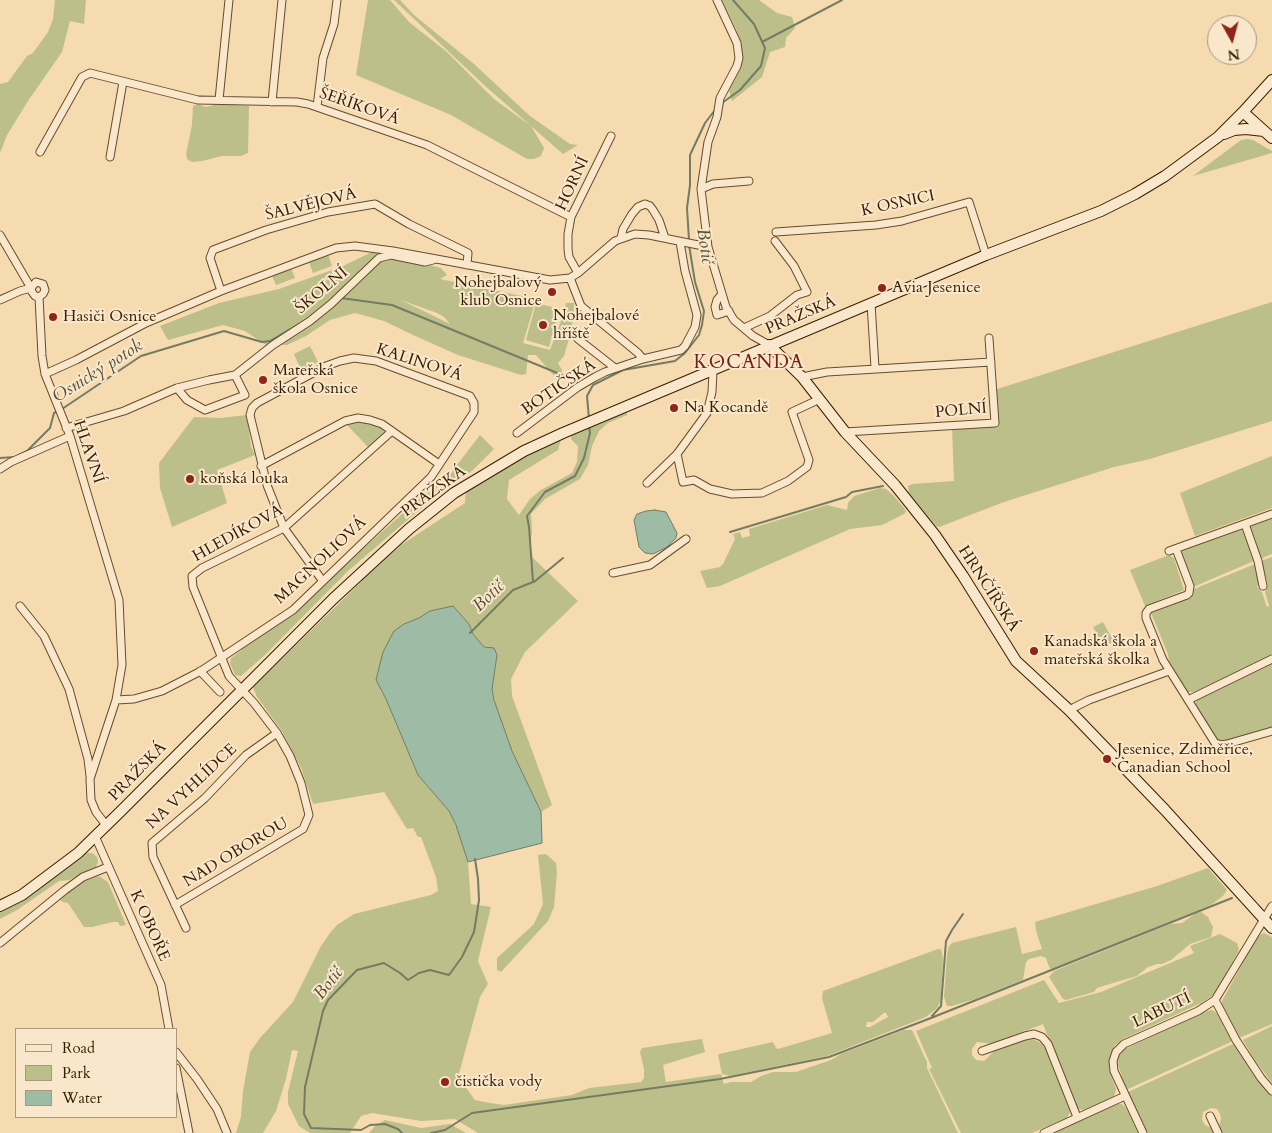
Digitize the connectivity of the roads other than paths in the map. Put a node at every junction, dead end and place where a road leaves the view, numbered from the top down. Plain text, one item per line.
1 (229, 0) edge
2 (282, 0) edge
3 (337, 0) edge
4 (717, 0) edge
5 (1272, 80) edge
6 (123, 82) junction
7 (218, 100) junction
8 (272, 102) junction
9 (317, 107) junction
10 (1243, 112) junction
11 (1268, 134) edge
12 (611, 136) dead end
13 (1218, 137) junction
14 (40, 152) dead end
15 (110, 157) dead end
16 (749, 181) dead end
17 (701, 189) junction
18 (571, 217) junction
19 (776, 232) dead end
20 (0, 235) edge
21 (621, 238) junction
22 (665, 238) junction
23 (775, 241) dead end
24 (683, 243) junction
25 (708, 246) junction
26 (986, 255) junction
27 (435, 260) junction
28 (467, 265) junction
29 (578, 273) junction
30 (570, 278) junction
31 (31, 288) junction
32 (221, 291) junction
33 (722, 294) junction
34 (39, 296) junction
35 (0, 300) edge
36 (871, 303) junction
37 (728, 311) junction
38 (744, 328) junction
39 (989, 338) dead end
40 (578, 339) dead end
41 (769, 345) junction
42 (643, 359) junction
43 (991, 362) junction
44 (615, 368) junction
45 (875, 368) junction
46 (713, 371) junction
47 (45, 374) junction
48 (235, 376) junction
49 (802, 377) junction
50 (177, 388) junction
51 (820, 399) junction
52 (474, 403) joint
53 (66, 428) junction
54 (392, 431) junction
55 (845, 432) junction
56 (517, 433) dead end
57 (70, 436) junction
58 (677, 454) junction
59 (439, 464) junction
60 (261, 466) junction
61 (0, 469) edge
62 (647, 483) dead end
63 (1272, 514) edge
64 (1245, 524) junction
65 (284, 528) junction
66 (686, 539) dead end
67 (613, 574) dead end
68 (322, 580) junction
69 (1263, 586) dead end
70 (20, 606) dead end
71 (222, 657) junction
72 (1272, 659) edge
73 (200, 671) junction
74 (1169, 671) junction
75 (242, 690) junction
76 (220, 692) dead end
77 (116, 700) junction
78 (1188, 700) junction
79 (1069, 710) junction
80 (277, 733) junction
81 (1271, 734) edge
82 (90, 779) junction
83 (106, 825) junction
84 (95, 836) junction
85 (108, 867) junction
86 (175, 905) junction
87 (0, 906) edge
88 (1272, 906) edge
89 (1264, 918) junction
90 (186, 928) dead end
91 (1272, 928) edge
92 (0, 943) edge
93 (1215, 1000) junction
94 (169, 1028) edge
95 (982, 1051) dead end
96 (178, 1055) edge
97 (178, 1078) edge
98 (1272, 1091) edge
99 (1125, 1096) junction
100 (1210, 1116) dead end
101 (1077, 1117) junction
102 (1048, 1132) edge
103 (189, 1133) edge
104 (226, 1133) edge
105 (1142, 1133) edge
106 (1218, 1133) edge

1 - 7 street
2 - 8 street
3 - 9 street
4 - 17 street
5 - 10 main road
6 - 7 street, ŠEŘÍKOVÁ
6 - 14 street, ŠEŘÍKOVÁ
6 - 15 street
7 - 8 street, ŠEŘÍKOVÁ
8 - 9 street, ŠEŘÍKOVÁ
9 - 18 street, ŠEŘÍKOVÁ
10 - 11 main road
10 - 13 main road
11 - 13 main road
12 - 18 street, HORNÍ
13 - 26 main road, PRAŽSKÁ
16 - 17 street
17 - 25 street
18 - 29 street, HORNÍ
19 - 26 street, K OSNICI
20 - 31 street
21 - 22 street
21 - 22 street
21 - 29 street
22 - 24 street
23 - 38 street
24 - 25 street
24 - 42 street, BOTIČSKÁ
25 - 33 street
26 - 36 main road, PRAŽSKÁ
27 - 28 street
27 - 32 street
27 - 48 street, ŠKOLNÍ
28 - 30 street
28 - 32 street, ŠALVĚJOVÁ
29 - 30 street
30 - 42 street
31 - 34 street
31 - 34 street
31 - 35 street
32 - 47 street
33 - 37 street
33 - 37 street
34 - 47 street, HLAVNÍ
36 - 41 main road, PRAŽSKÁ
36 - 45 street
37 - 38 street
38 - 41 street
39 - 43 street, POLNÍ
40 - 44 street
41 - 46 main road, PRAŽSKÁ
41 - 49 main road, HRNČÍŘSKÁ
42 - 44 street, BOTIČSKÁ
43 - 45 street
43 - 55 street, POLNÍ
44 - 56 street, BOTIČSKÁ
45 - 49 street
46 - 58 street
46 - 75 main road, PRAŽSKÁ
47 - 53 street, HLAVNÍ
48 - 50 street
48 - 50 street
49 - 51 main road, HRNČÍŘSKÁ
50 - 53 street
51 - 55 main road, HRNČÍŘSKÁ
51 - 58 street
52 - 59 street, MAGNOLIOVÁ
52 - 60 street, KALINOVÁ
53 - 57 street, HLAVNÍ
54 - 59 street
54 - 60 street
54 - 65 street, HLEDÍKOVÁ
55 - 79 main road, HRNČÍŘSKÁ
57 - 61 street
57 - 77 street, HLAVNÍ
58 - 62 street
59 - 68 street, MAGNOLIOVÁ
60 - 65 street, KALINOVÁ
63 - 64 street
64 - 69 street
64 - 74 street
65 - 68 street, KALINOVÁ
65 - 71 street, HLEDÍKOVÁ
66 - 67 street
68 - 71 street, MAGNOLIOVÁ
70 - 82 street
71 - 73 street, MAGNOLIOVÁ
71 - 75 street, HLEDÍKOVÁ
72 - 78 street
73 - 76 street
73 - 77 street, MAGNOLIOVÁ
74 - 78 street
74 - 79 street
75 - 80 street, NAD OBOROU
75 - 83 main road, PRAŽSKÁ
77 - 82 street, HLAVNÍ
78 - 81 street
79 - 89 main road, HRNČÍŘSKÁ
80 - 86 street, NA VYHLÍDCE
80 - 86 street, NAD OBOROU
82 - 83 street, HLAVNÍ
83 - 84 main road, PRAŽSKÁ
84 - 85 street, K OBOŘE
84 - 87 main road, PRAŽSKÁ
85 - 92 street
85 - 94 street, K OBOŘE
86 - 90 street, NA VYHLÍDCE
88 - 89 street, LABUTÍ
89 - 91 main road, HRNČÍŘSKÁ
89 - 93 street, LABUTÍ
93 - 98 street
93 - 99 street, LABUTÍ
95 - 101 street
96 - 104 street
97 - 103 street
99 - 101 street
99 - 105 street, LABUTÍ
100 - 106 street
101 - 102 street

